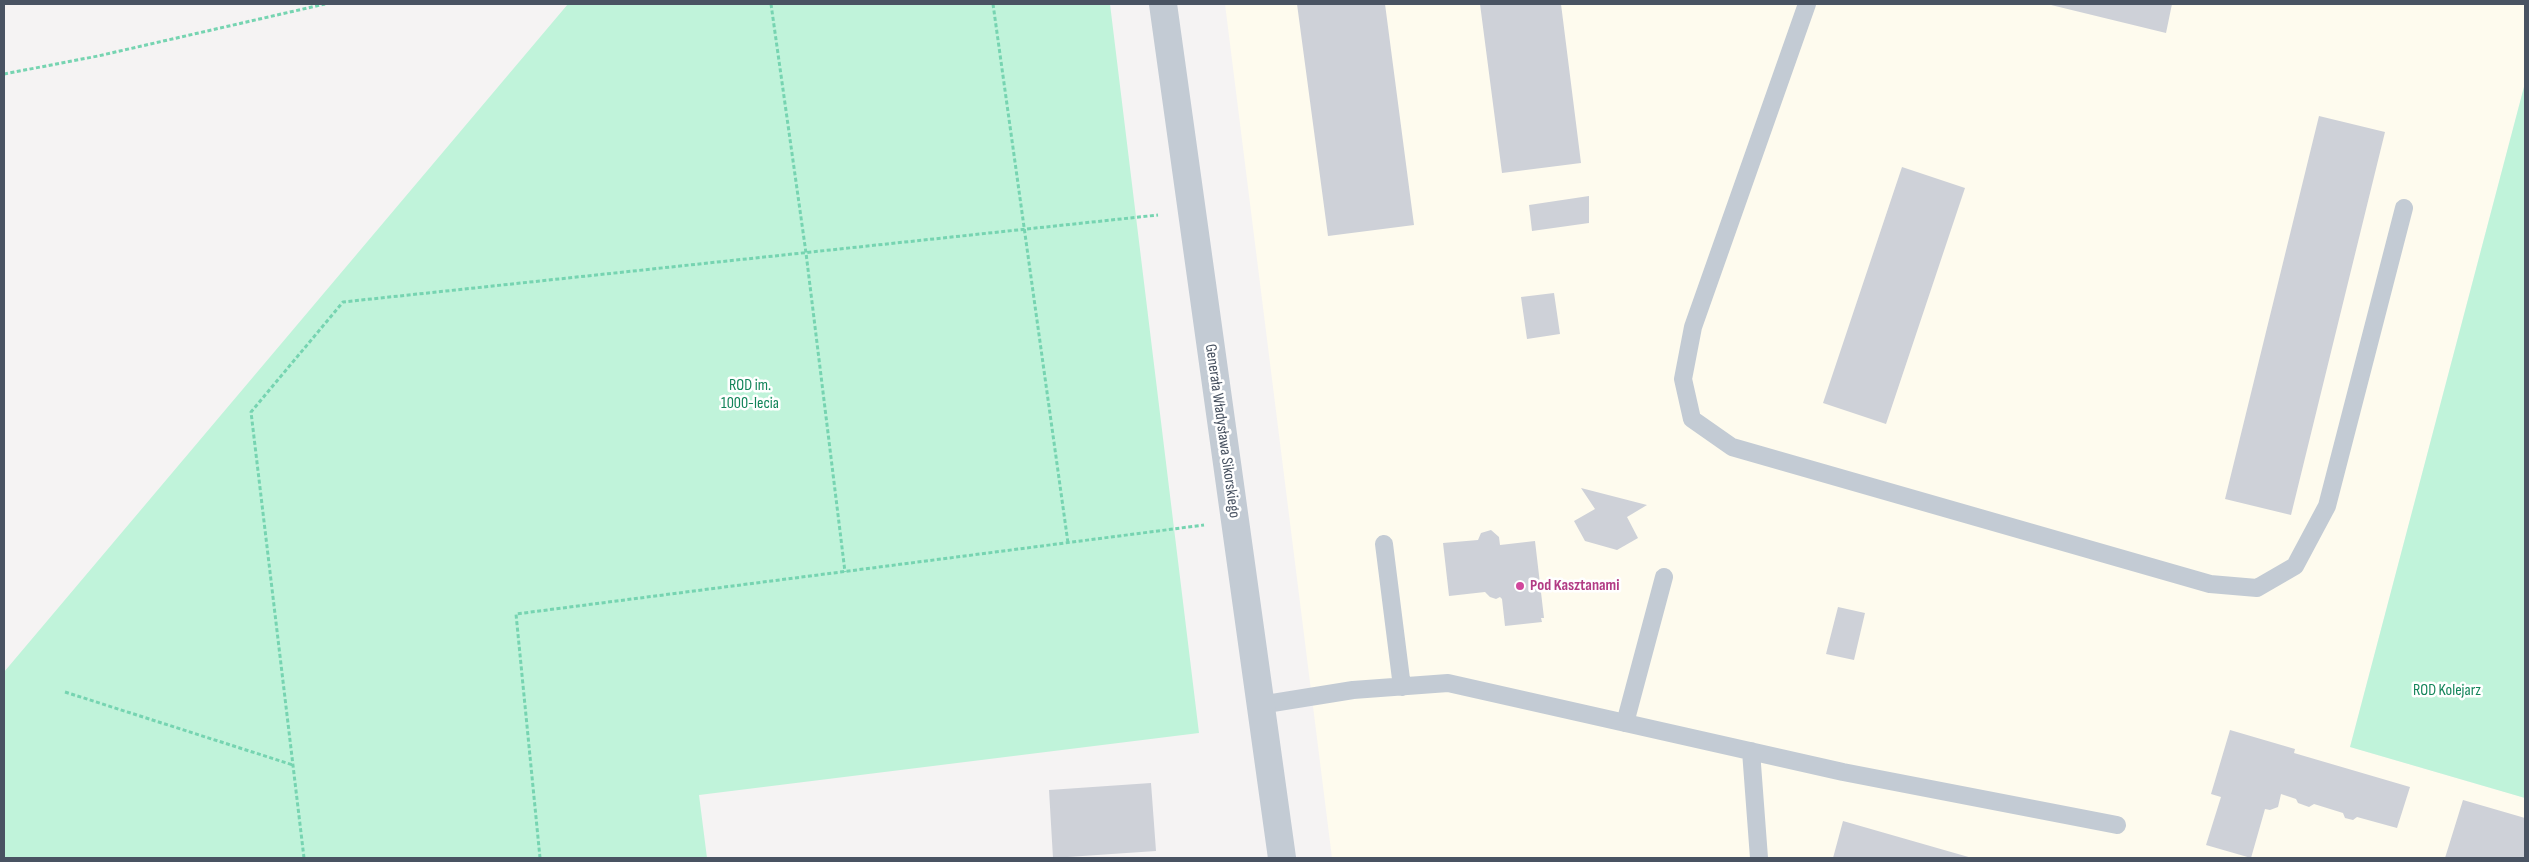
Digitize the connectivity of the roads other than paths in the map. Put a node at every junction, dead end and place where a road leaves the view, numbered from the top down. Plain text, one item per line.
1 (1162, 4) edge
2 (1807, 4) edge
3 (2404, 208) dead end
4 (1384, 544) dead end
5 (1664, 577) dead end
6 (1402, 687) junction
7 (1260, 705) junction
8 (1625, 723) junction
9 (1751, 751) junction
10 (2117, 825) dead end
11 (1282, 858) edge
12 (1759, 858) edge

1 - 7 street, Generała Władysława Sikorskiego
2 - 3 lane
4 - 6 lane
5 - 8 lane
6 - 7 lane
6 - 8 lane
7 - 11 street, Generała Władysława Sikorskiego
8 - 9 lane
9 - 10 lane
9 - 12 lane

